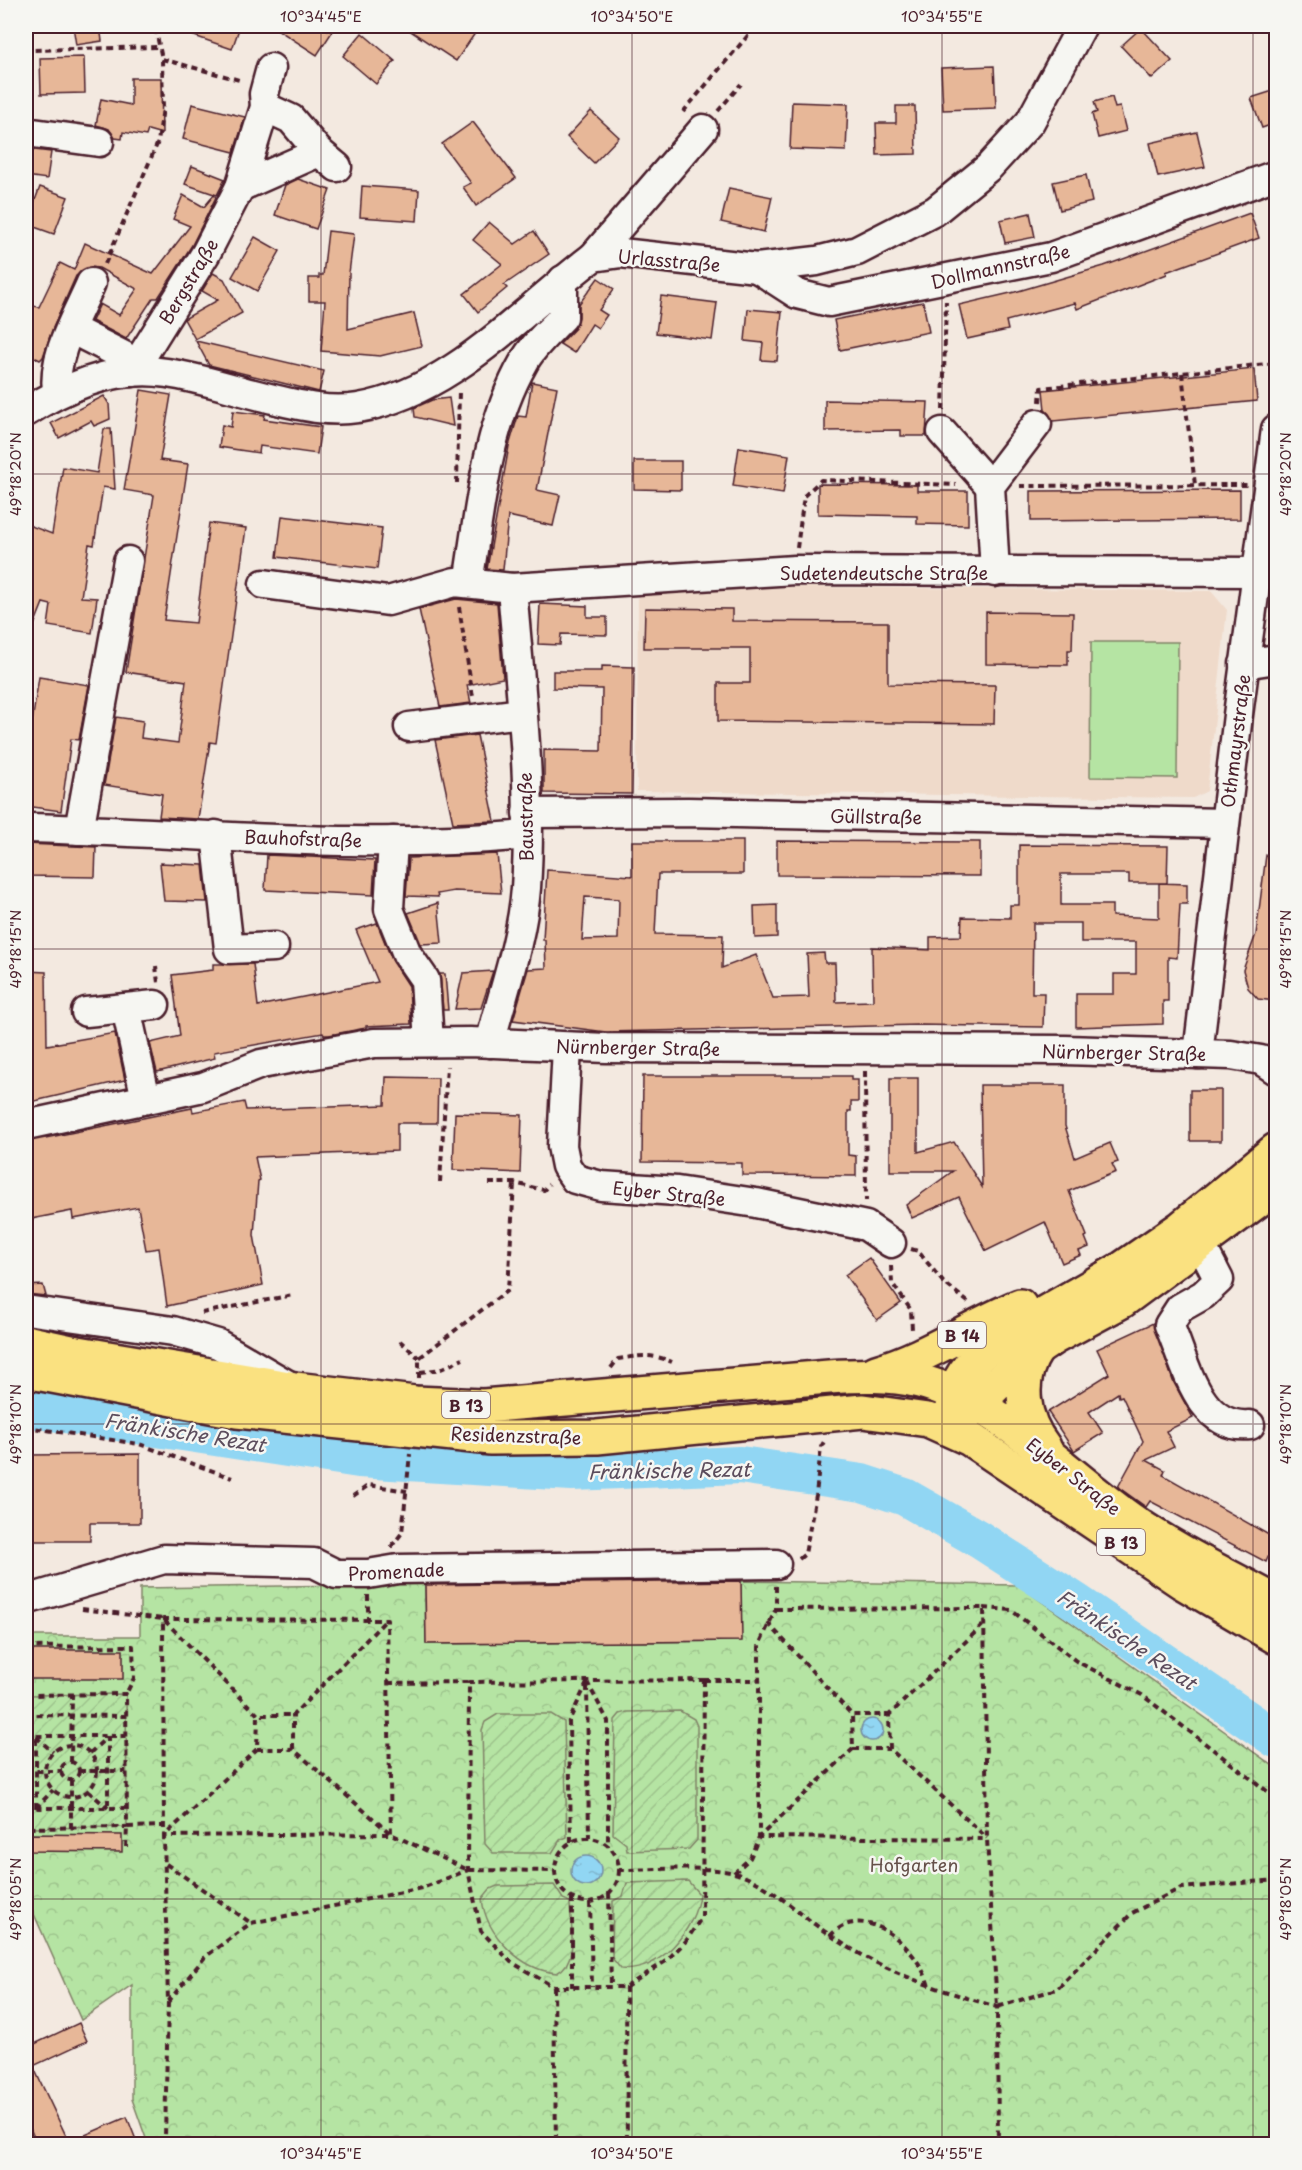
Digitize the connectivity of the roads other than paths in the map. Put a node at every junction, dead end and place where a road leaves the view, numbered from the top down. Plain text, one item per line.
1 (1082, 26) edge
2 (703, 129) road end
3 (26, 132) edge
4 (99, 142) dead end
5 (1276, 175) edge
6 (240, 187) junction
7 (593, 258) junction
8 (757, 268) junction
9 (563, 280) junction
10 (91, 283) road end
11 (71, 329) junction
12 (132, 372) junction
13 (57, 392) junction
14 (26, 412) edge
15 (1037, 424) road end
16 (1276, 429) edge
17 (942, 432) road end
18 (990, 486) junction
19 (128, 561) dead end
20 (995, 572) junction
21 (1256, 572) junction
22 (462, 582) junction
23 (264, 584) dead end
24 (512, 588) junction
25 (1276, 659) edge
26 (1244, 664) junction
27 (522, 713) junction
28 (409, 727) dead end
29 (1225, 823) junction
30 (526, 824) junction
31 (26, 828) edge
32 (79, 830) junction
33 (216, 835) junction
34 (393, 840) junction
35 (274, 947) dead end
36 (157, 995) road end
37 (126, 1008) junction
38 (86, 1012) dead end
39 (439, 1042) junction
40 (489, 1043) junction
41 (567, 1047) junction
42 (1198, 1054) junction
43 (1271, 1062) edge
44 (146, 1099) junction
45 (26, 1125) edge
46 (1276, 1150) edge
47 (1276, 1187) edge
48 (891, 1243) road end
49 (1201, 1245) junction
50 (1062, 1301) junction
51 (26, 1310) edge
52 (26, 1342) edge
53 (1037, 1349) junction
54 (26, 1371) edge
55 (863, 1375) junction
56 (295, 1389) junction
57 (415, 1413) junction
58 (957, 1415) junction
59 (1250, 1425) dead end
60 (1056, 1463) junction
61 (776, 1564) road end
62 (26, 1600) edge
63 (1276, 1602) edge
64 (1276, 1637) edge

1 - 8 street, Urlasstraße
2 - 7 street
3 - 4 street
5 - 8 street, Dollmannstraße
6 - 6 street, Bergstraße
6 - 12 street, Bergstraße
7 - 8 street, Urlasstraße
7 - 9 street, Urlasstraße
9 - 12 street, Urlasstraße
9 - 22 street
10 - 11 street
11 - 12 street
11 - 13 street
12 - 13 street, Urlasstraße
13 - 14 street, Urlasstraße
15 - 18 street
16 - 21 street, Othmayrstraße
17 - 18 street
18 - 20 street
19 - 32 street
20 - 21 street, Sudetendeutsche Straße
20 - 24 street, Sudetendeutsche Straße
21 - 26 street, Othmayrstraße
22 - 23 street
22 - 24 street, Sudetendeutsche Straße
24 - 27 street, Baustraße
25 - 26 street
26 - 29 street, Othmayrstraße
27 - 28 street
27 - 30 street, Baustraße
29 - 30 street, Güllstraße
29 - 42 street, Othmayrstraße
30 - 34 street, Bauhofstraße
30 - 40 street, Baustraße
31 - 32 street, Bauhofstraße
32 - 33 street, Bauhofstraße
33 - 34 street, Bauhofstraße
33 - 35 street
34 - 39 street
36 - 37 street
37 - 38 street
37 - 44 street
39 - 40 street, Nürnberger Straße
39 - 44 street, Nürnberger Straße
40 - 41 street, Nürnberger Straße
41 - 42 street, Nürnberger Straße
41 - 48 street, Eyber Straße
42 - 43 street, Nürnberger Straße
44 - 45 street, Nürnberger Straße
46 - 50 main road, B 14
47 - 49 main road
49 - 53 main road
49 - 59 street
50 - 55 main road, B 14
50 - 58 main road, B 14
51 - 56 street
52 - 56 main road, Residenzstraße / B 13
53 - 58 main road
53 - 60 main road, B 13
54 - 57 main road, Residenzstraße / B 13
55 - 57 main road, Residenzstraße / B 13
55 - 58 main road, Eyber Straße / B 13
56 - 57 main road, Residenzstraße / B 13
57 - 58 main road, Residenzstraße / B 13
58 - 60 main road, Eyber Straße / B 13
58 - 64 main road, Eyber Straße / B 13
60 - 63 main road, Eyber Straße / B 13
61 - 62 street, Promenade

